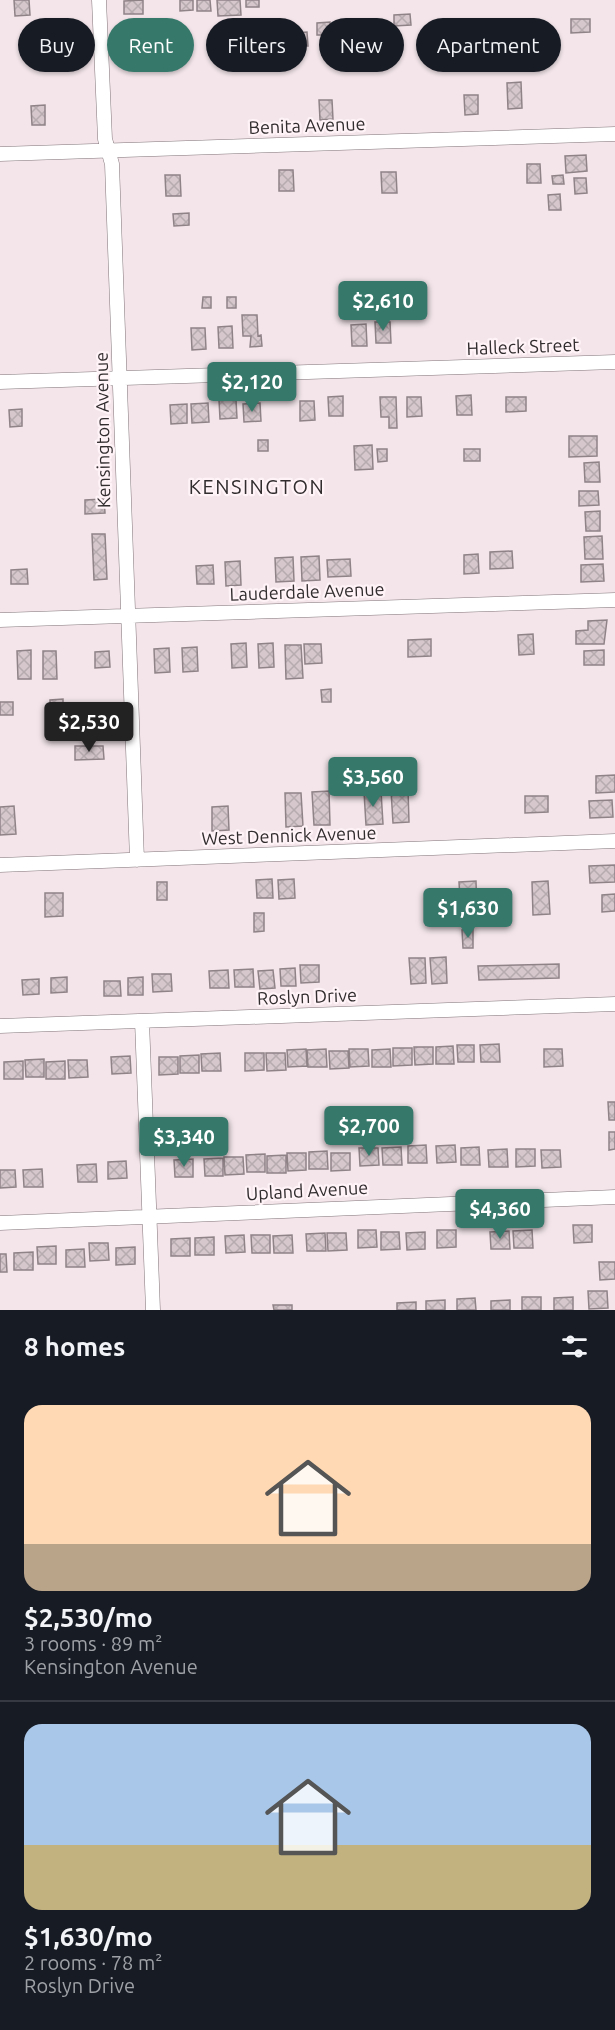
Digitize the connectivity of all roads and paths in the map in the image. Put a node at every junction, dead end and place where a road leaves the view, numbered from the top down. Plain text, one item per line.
1 (99, 0) edge
2 (615, 134) edge
3 (108, 151) junction
4 (0, 154) edge
5 (615, 362) edge
6 (119, 378) junction
7 (0, 382) edge
8 (615, 600) edge
9 (127, 615) junction
10 (0, 620) edge
11 (615, 841) edge
12 (137, 860) junction
13 (0, 865) edge
14 (615, 1004) edge
15 (142, 1021) junction
16 (0, 1026) edge
17 (615, 1197) edge
18 (150, 1216) junction
19 (0, 1223) edge
20 (153, 1310) edge

1 - 3 street, Kensington Avenue
2 - 3 street, Benita Avenue
3 - 4 street, Benita Avenue
3 - 6 street, Kensington Avenue
5 - 6 street, Halleck Street
6 - 7 street, Halleck Street
6 - 9 street, Kensington Avenue
8 - 9 street, Lauderdale Avenue
9 - 10 street, Lauderdale Avenue
9 - 12 street, Kensington Avenue
11 - 12 street, West Dennick Avenue
12 - 13 street, West Dennick Avenue
14 - 15 street, Roslyn Drive
15 - 16 street, Roslyn Drive
15 - 18 street
17 - 18 street, Upland Avenue
18 - 19 street, Upland Avenue
18 - 20 street

